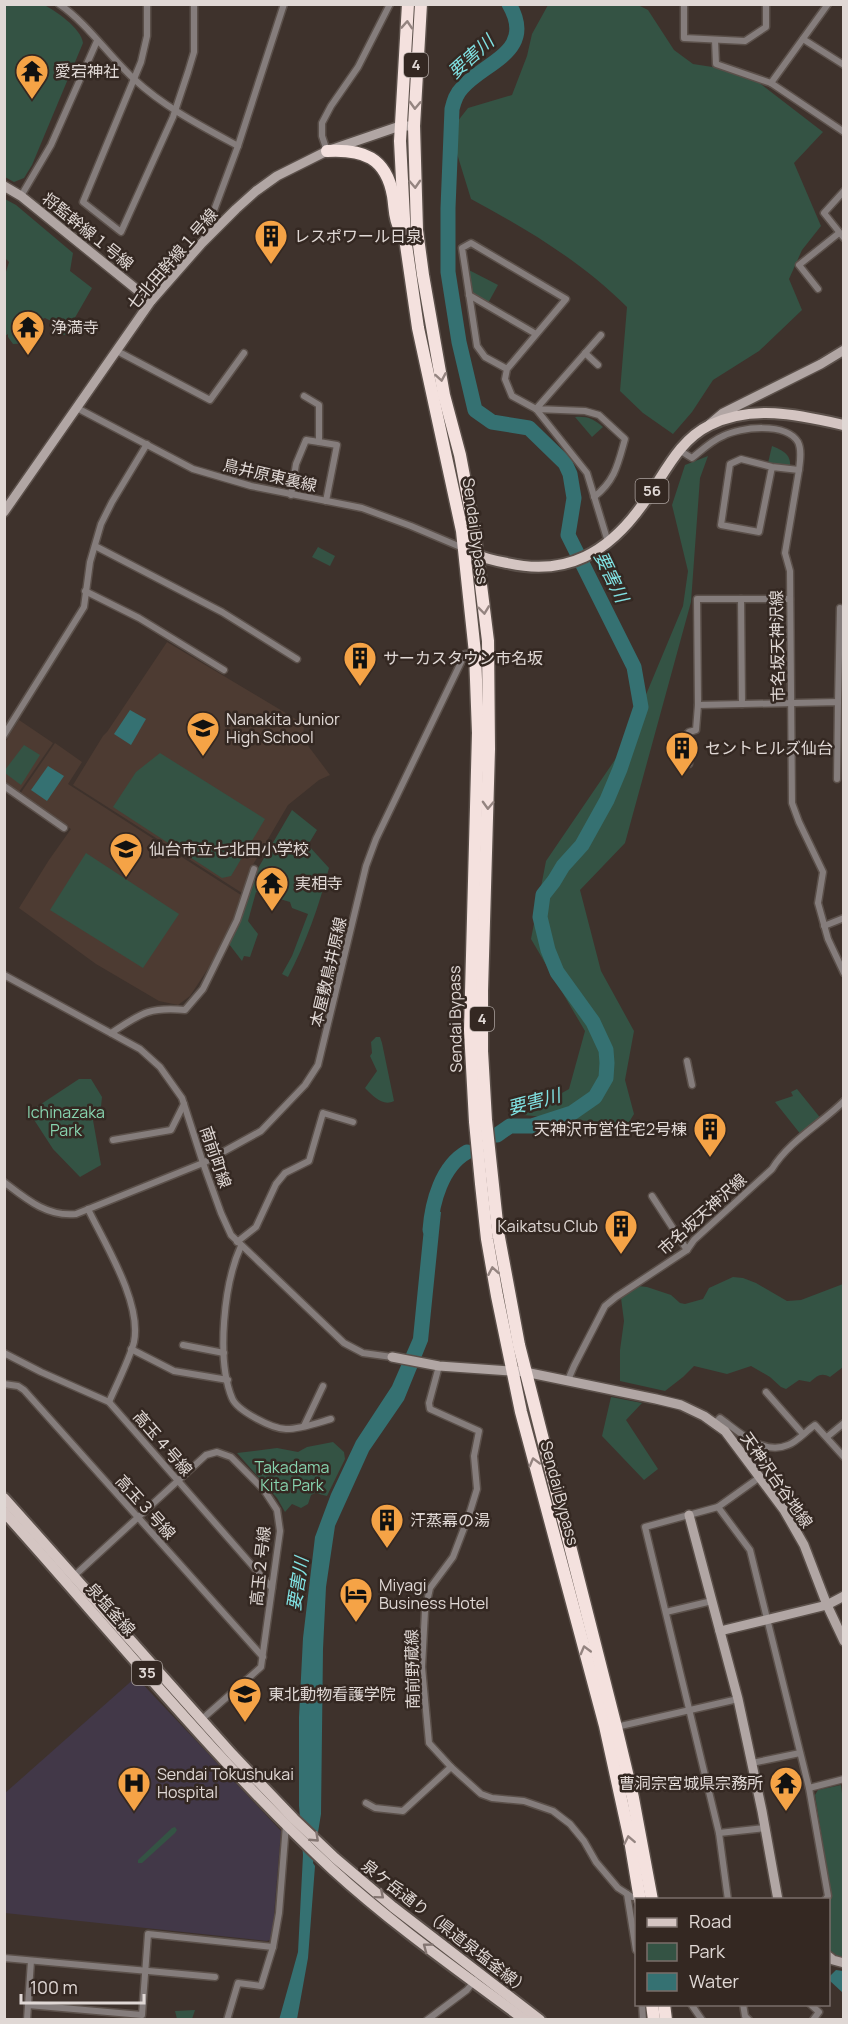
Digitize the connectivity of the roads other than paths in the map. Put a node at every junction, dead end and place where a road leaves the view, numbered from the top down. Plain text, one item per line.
1 (59, 4) edge
2 (147, 4) edge
3 (194, 4) edge
4 (284, 4) edge
5 (390, 4) edge
6 (408, 4) edge
7 (421, 4) edge
8 (684, 4) edge
9 (766, 4) edge
10 (828, 4) edge
11 (803, 39) junction
12 (715, 40) junction
13 (97, 41) junction
14 (843, 55) edge
15 (841, 63) edge
16 (133, 78) junction
17 (771, 83) junction
18 (175, 111) junction
19 (400, 126) junction
20 (414, 126) junction
21 (843, 132) edge
22 (238, 146) junction
23 (327, 151) junction
24 (4, 186) edge
25 (843, 191) edge
26 (21, 196) junction
27 (841, 235) edge
28 (405, 238) junction
29 (202, 243) junction
30 (818, 289) dead end
31 (469, 295) junction
32 (151, 301) junction
33 (536, 334) junction
34 (601, 335) dead end
35 (843, 350) edge
36 (117, 351) junction
37 (244, 353) dead end
38 (585, 353) junction
39 (598, 365) dead end
40 (507, 369) junction
41 (304, 396) dead end
42 (755, 398) junction
43 (77, 408) junction
44 (536, 409) junction
45 (750, 413) junction
46 (843, 425) edge
47 (709, 426) junction
48 (319, 442) junction
49 (147, 444) junction
50 (679, 450) junction
51 (772, 467) junction
52 (799, 470) junction
53 (291, 495) junction
54 (594, 498) junction
55 (327, 501) junction
56 (4, 512) edge
57 (608, 543) junction
58 (95, 546) junction
59 (464, 549) junction
60 (477, 555) junction
61 (85, 591) junction
62 (741, 599) junction
63 (790, 599) junction
64 (840, 608) dead end
65 (475, 653) junction
66 (297, 659) dead end
67 (224, 670) dead end
68 (838, 702) junction
69 (792, 703) junction
70 (742, 704) junction
71 (698, 705) junction
72 (689, 732) junction
73 (4, 735) edge
74 (837, 779) dead end
75 (4, 786) edge
76 (64, 828) dead end
77 (254, 869) dead end
78 (843, 918) edge
79 (824, 926) junction
80 (843, 974) edge
81 (5, 977) edge
82 (111, 1033) junction
83 (687, 1061) dead end
84 (692, 1085) dead end
85 (843, 1101) edge
86 (184, 1104) junction
87 (353, 1122) dead end
88 (113, 1140) dead end
89 (202, 1163) junction
90 (4, 1182) edge
91 (652, 1196) dead end
92 (88, 1209) junction
93 (239, 1244) junction
94 (687, 1250) junction
95 (183, 1345) dead end
96 (131, 1349) junction
97 (4, 1353) edge
98 (224, 1353) junction
99 (392, 1358) joint
100 (436, 1366) junction
101 (519, 1372) junction
102 (228, 1380) junction
103 (568, 1380) junction
104 (4, 1384) edge
105 (322, 1386) dead end
106 (766, 1392) dead end
107 (109, 1402) junction
108 (331, 1419) dead end
109 (715, 1423) junction
110 (843, 1423) edge
111 (304, 1426) junction
112 (803, 1434) junction
113 (827, 1437) junction
114 (843, 1456) edge
115 (759, 1477) junction
116 (177, 1480) junction
117 (4, 1498) edge
118 (718, 1507) junction
119 (4, 1512) edge
120 (688, 1515) junction
121 (138, 1518) junction
122 (74, 1576) junction
123 (272, 1588) junction
124 (843, 1596) edge
125 (712, 1601) junction
126 (827, 1605) junction
127 (666, 1612) junction
128 (768, 1620) junction
129 (720, 1631) junction
130 (843, 1641) edge
131 (263, 1657) junction
132 (738, 1699) junction
133 (690, 1710) junction
134 (198, 1723) junction
135 (616, 1727) junction
136 (800, 1752) junction
137 (752, 1763) junction
138 (452, 1767) junction
139 (843, 1779) edge
140 (809, 1788) junction
141 (366, 1803) dead end
142 (291, 1825) junction
143 (765, 1828) junction
144 (719, 1833) junction
145 (640, 1898) edge
146 (729, 1898) edge
147 (778, 1898) edge
148 (826, 1898) edge
149 (273, 1947) junction
150 (4, 1958) edge
151 (31, 1961) junction
152 (145, 1971) junction
153 (215, 1977) dead end
154 (476, 1978) junction
155 (28, 2006) junction
156 (692, 2006) edge
157 (743, 2006) edge
158 (812, 2006) edge
159 (27, 2019) edge
160 (227, 2019) edge
161 (427, 2019) edge
162 (525, 2019) edge
163 (540, 2019) edge
164 (702, 2019) edge
165 (749, 2019) edge
166 (813, 2019) edge

1 - 13 street
2 - 16 street
3 - 18 street
4 - 22 street
5 - 23 street
19 -> 6 highway, 4
7 -> 20 highway, 4
8 - 12 street
9 - 12 street
10 - 11 street
11 - 15 street
11 - 17 street
12 - 17 street
13 - 16 street
13 - 26 street
14 - 15 street
16 - 18 street
16 - 18 street
17 - 21 street
18 - 22 street
19 - 20 street, 七北田幹線１号線
19 - 23 street, 七北田幹線１号線
19 - 28 highway, Sendai Bypass / 4
20 -> 60 highway, Sendai Bypass / 4
22 - 29 street
23 - 28 highway
23 - 29 street, 七北田幹線１号線
24 - 26 street, 将監幹線１号線
25 - 27 street
26 - 32 street, 将監幹線１号線
27 - 30 street
28 - 59 highway, Sendai Bypass / 4
29 - 32 street, 七北田幹線１号線
31 - 33 street
31 - 33 street
31 - 40 street
32 - 36 street, 七北田幹線１号線
33 - 40 street
34 - 38 street
35 - 42 street
36 - 37 street
36 - 43 street, 七北田幹線１号線
38 - 39 street
38 - 44 street
40 - 44 street
41 - 48 street
42 - 45 street
42 - 47 street
43 - 49 street, 鳥井原東裏線
43 - 56 street, 七北田幹線１号線
44 - 54 street
44 - 54 street
45 - 46 main road, 56
45 - 47 main road, 56
47 - 50 main road, 56
48 - 53 street
48 - 55 street
49 - 53 street, 鳥井原東裏線
49 - 58 street
50 - 52 street, 市名坂天神沢線
50 - 57 main road, 56
51 - 51 street
51 - 52 street
52 - 63 street, 市名坂天神沢線
53 - 55 street, 鳥井原東裏線
54 - 57 street
55 - 59 street, 鳥井原東裏線
57 - 60 main road, 56
58 - 61 street
58 - 66 street
59 - 60 main road, 56
59 - 65 highway, Sendai Bypass / 4
60 -> 101 highway, Sendai Bypass / 4
61 - 67 street
61 - 73 street
62 - 63 street
62 - 70 street
62 - 71 street
63 - 69 street, 市名坂天神沢線
64 - 68 street
65 - 89 street, 本屋敷鳥井原線
101 -> 65 highway, Sendai Bypass / 4
68 - 69 street
68 - 74 street
69 - 70 street
69 - 79 street, 市名坂天神沢線
70 - 71 street
71 - 72 street
72 - 72 street
75 - 76 street
77 - 82 street
78 - 79 street
79 - 80 street, 市名坂天神沢線
81 - 82 street, 南前町線
82 - 86 street, 南前町線
83 - 84 street
85 - 94 street, 市名坂天神沢線
86 - 88 street
86 - 89 street, 南前町線
87 - 93 street
89 - 92 street
89 - 93 street, 南前町線
90 - 92 street
91 - 94 street
92 - 96 street
93 - 98 street
93 - 99 street, 南前町線
94 - 103 street, 市名坂天神沢線
95 - 98 street
96 - 102 street
96 - 107 street
97 - 107 street, 高玉４号線
98 - 102 street
99 - 100 street, 天神沢台谷地線
100 - 101 street, 天神沢台谷地線
100 - 138 street, 南前野蔵線
101 - 103 street, 天神沢台谷地線
101 - 135 highway, Sendai Bypass / 4
145 -> 101 highway, Sendai Bypass / 4
102 - 111 street
103 - 109 street, 天神沢台谷地線
104 - 121 street, 高玉３号線
105 - 111 street
106 - 112 street
107 - 116 street, 高玉４号線
108 - 111 street
109 - 112 street
109 - 115 street, 天神沢台谷地線
110 - 113 street
112 - 113 street
113 - 114 street
115 - 118 street
115 - 126 street, 天神沢台谷地線
116 - 121 street, 高玉２号線
116 - 123 street, 高玉４号線
116 - 123 street, 高玉２号線
117 - 122 main road, 35
118 - 120 street
118 - 128 street
119 - 134 main road, 泉塩釜線 / 35
120 - 125 street
120 - 127 street
121 - 122 street, 高玉２号線
121 - 131 street, 高玉３号線
122 - 134 main road, 35
123 - 131 street, 高玉２号線
124 - 126 street
125 - 127 street
125 - 129 street
126 - 128 street
126 - 130 street, 天神沢台谷地線
127 - 133 street
128 - 129 street
128 - 136 street
129 - 132 street
131 - 134 street, 高玉２号線
132 - 133 street
132 - 137 street
133 - 135 street
133 - 144 street
134 - 142 main road, 泉塩釜線 / 35
135 - 145 highway, Sendai Bypass / 4
136 - 137 street
136 - 140 street
137 - 143 street
138 - 141 street
138 - 145 street, 南前野蔵線
139 - 140 street
140 - 148 street
142 - 149 street
142 - 154 main road, 35
143 - 144 street
143 - 147 street
144 - 146 street
149 - 152 street
149 - 160 street
150 - 151 street
151 - 152 street
151 - 155 street
152 - 153 street
152 - 155 street
154 - 161 street
154 - 162 main road, 35
154 - 163 main road, 泉ケ岳通り（県道泉塩釜線） / 35
155 - 159 street
156 - 164 street
157 - 165 street
158 - 166 street

